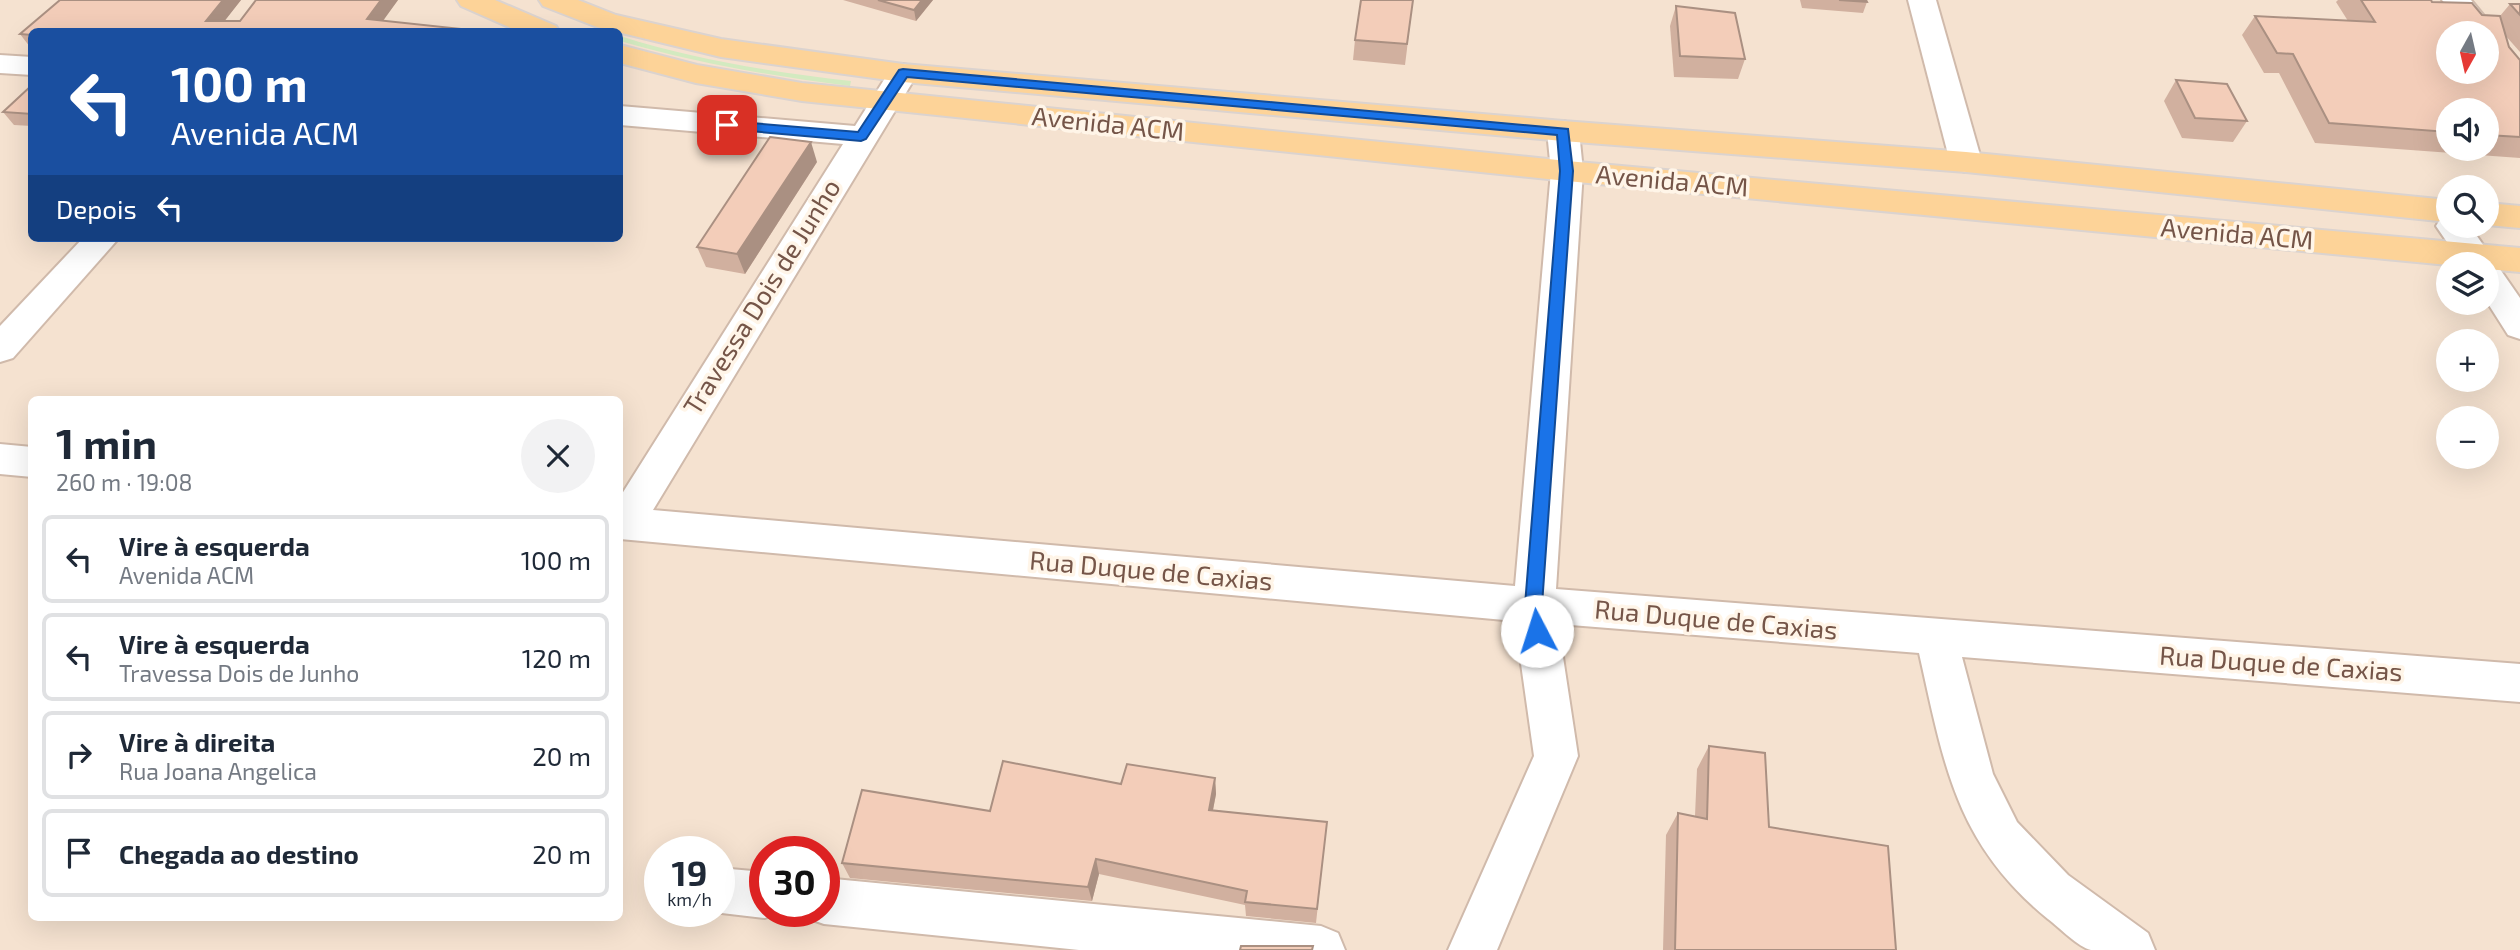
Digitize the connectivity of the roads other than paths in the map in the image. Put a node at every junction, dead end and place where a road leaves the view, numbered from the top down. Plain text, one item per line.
1 (471, 0) edge
2 (553, 0) edge
3 (1922, 0) edge
4 (2456, 0) edge
5 (2474, 21) edge
6 (537, 28) edge
7 (623, 55) edge
8 (0, 64) edge
9 (28, 66) edge
10 (895, 87) junction
11 (623, 115) edge
12 (1563, 131) junction
13 (861, 136) junction
14 (1966, 162) junction
15 (1567, 171) junction
16 (2436, 215) edge
17 (2499, 215) edge
18 (2520, 217) edge
19 (98, 242) edge
20 (2436, 260) edge
21 (2520, 260) edge
22 (2499, 263) edge
23 (2499, 294) edge
24 (2520, 326) edge
25 (0, 349) edge
26 (0, 459) edge
27 (28, 462) edge
28 (623, 521) edge
29 (623, 523) edge
30 (1534, 605) junction
31 (1936, 638) junction
32 (2520, 683) edge
33 (840, 903) edge
34 (1321, 950) edge
35 (1472, 950) edge
36 (2131, 950) edge

1 - 6 main road
2 - 10 main road, Avenida ACM
3 - 14 street
4 - 5 street
7 - 10 main road, Avenida ACM
8 - 9 street
10 - 12 main road, Avenida ACM
10 - 13 street, Travessa Dois de Junho
10 - 15 main road, Avenida ACM
11 - 13 street
12 - 14 main road, Avenida ACM
12 - 15 street
13 - 28 street, Travessa Dois de Junho
14 - 16 main road, Avenida ACM
15 - 20 main road, Avenida ACM
15 - 30 street
17 - 18 main road
19 - 25 street
21 - 22 main road, Avenida ACM
23 - 24 street
26 - 27 street
29 - 30 street, Rua Duque de Caxias
30 - 31 street, Rua Duque de Caxias
30 - 35 street
31 - 32 street, Rua Duque de Caxias
31 - 36 street
33 - 34 street

